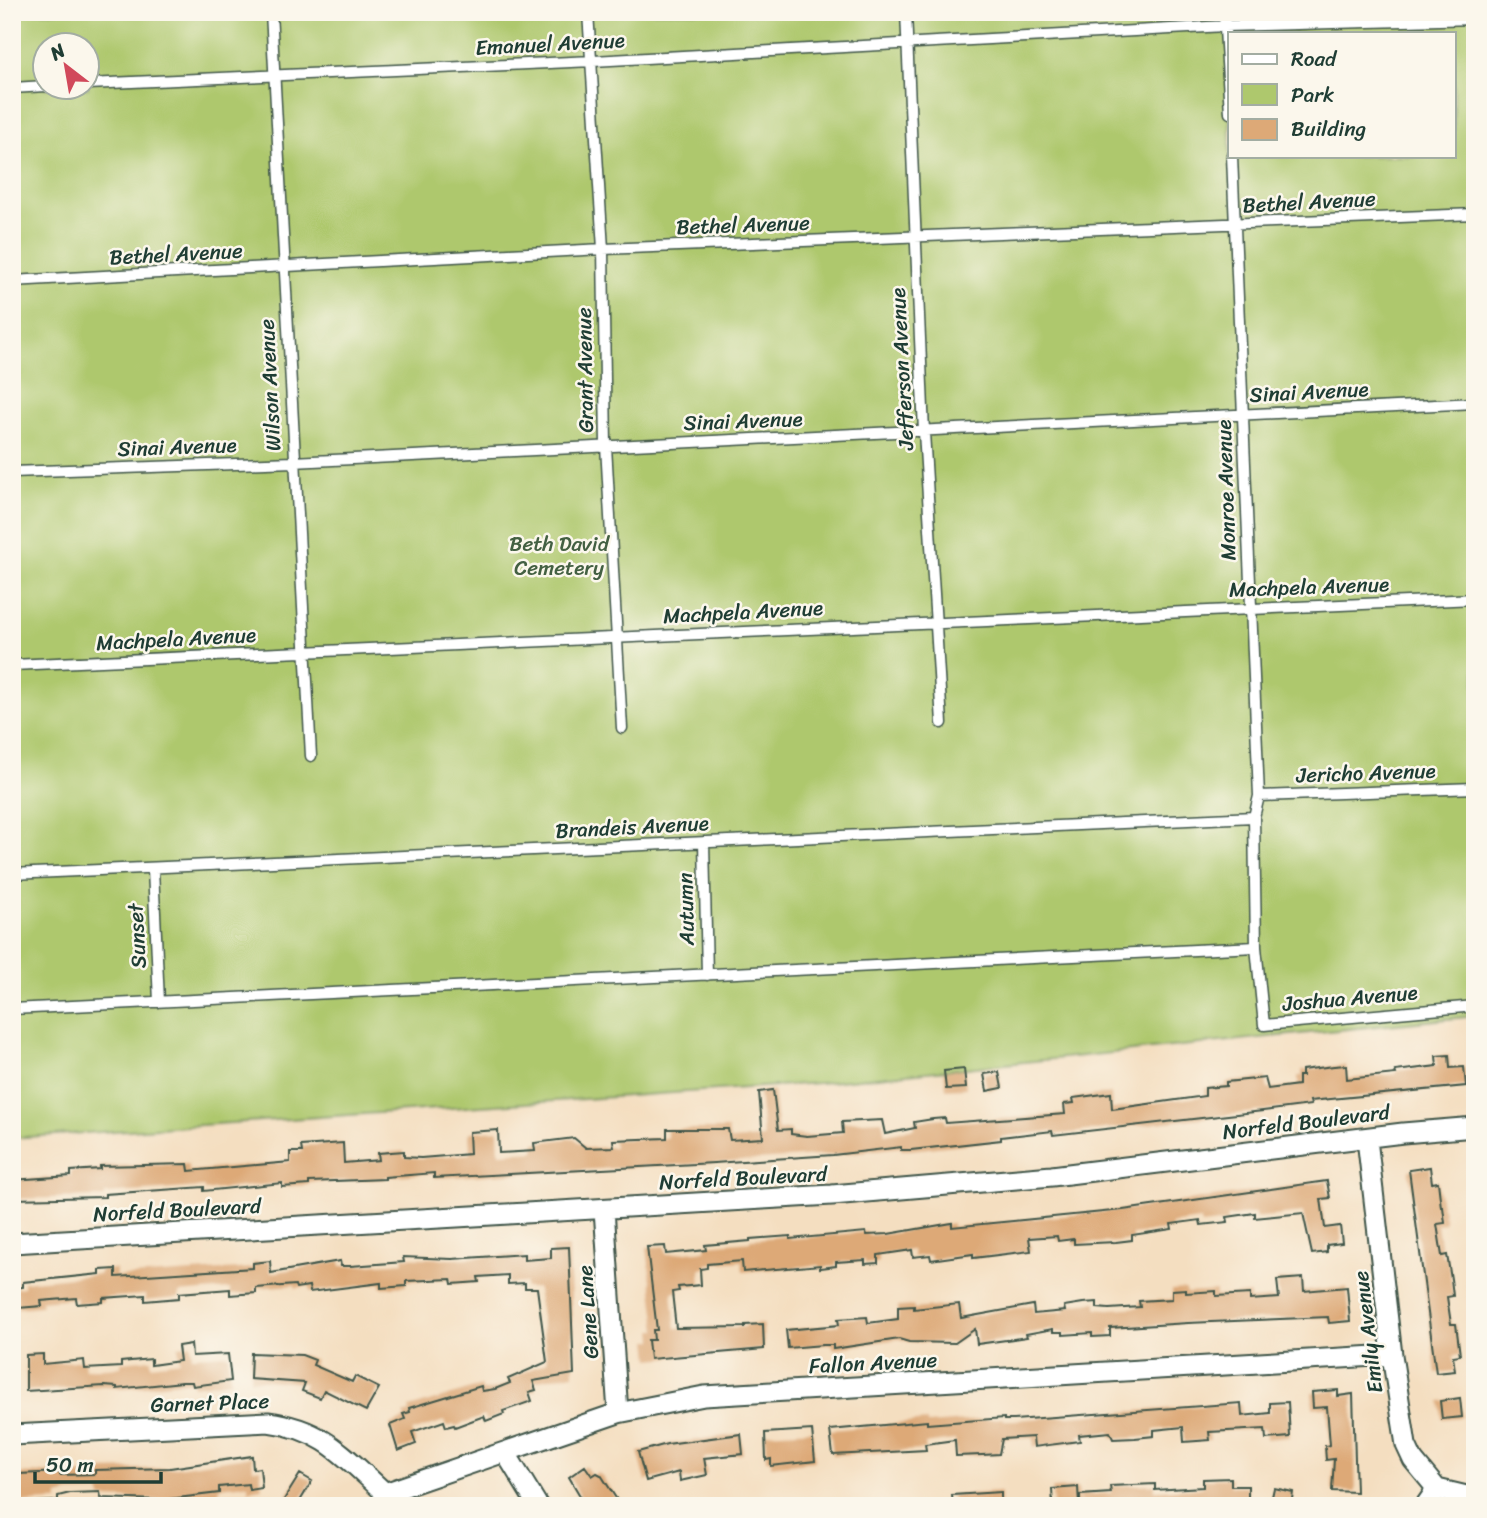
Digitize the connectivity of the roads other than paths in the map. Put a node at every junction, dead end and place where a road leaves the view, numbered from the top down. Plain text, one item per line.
1 (271, 12) edge
2 (588, 12) edge
3 (906, 12) edge
4 (1224, 12) edge
5 (1475, 19) edge
6 (1225, 26) junction
7 (907, 44) junction
8 (593, 61) junction
9 (274, 74) junction
10 (1228, 78) edge
11 (102, 83) edge
12 (32, 87) edge
13 (12, 88) edge
14 (1232, 158) edge
15 (1475, 214) edge
16 (1236, 224) junction
17 (915, 239) junction
18 (603, 249) junction
19 (283, 269) junction
20 (12, 281) edge
21 (1475, 403) edge
22 (1243, 415) junction
23 (924, 432) junction
24 (606, 446) junction
25 (293, 462) junction
26 (12, 472) edge
27 (1475, 599) edge
28 (1249, 609) junction
29 (936, 623) junction
30 (618, 637) junction
31 (305, 652) junction
32 (12, 665) edge
33 (942, 723) dead end
34 (622, 728) dead end
35 (311, 756) dead end
36 (1475, 788) edge
37 (1259, 796) junction
38 (1254, 817) junction
39 (704, 842) junction
40 (153, 869) junction
41 (12, 874) edge
42 (1256, 947) junction
43 (707, 975) junction
44 (159, 1002) junction
45 (1475, 1006) edge
46 (12, 1009) edge
47 (1475, 1127) edge
48 (1367, 1139) junction
49 (604, 1209) junction
50 (12, 1243) edge
51 (1392, 1355) junction
52 (618, 1413) junction
53 (12, 1435) edge
54 (505, 1452) junction
55 (1437, 1489) junction
56 (1475, 1498) edge
57 (384, 1499) edge
58 (538, 1506) edge
59 (1425, 1506) edge

1 - 9 lane, Wilson Avenue
2 - 8 lane, Grant Avenue
3 - 7 lane, Jefferson Avenue
4 - 6 lane
5 - 6 lane, Emanuel Avenue
6 - 7 lane, Emanuel Avenue
6 - 10 lane
7 - 8 lane, Emanuel Avenue
7 - 17 lane, Jefferson Avenue
8 - 9 lane, Emanuel Avenue
8 - 18 lane, Grant Avenue
9 - 11 lane, Emanuel Avenue
9 - 19 lane, Wilson Avenue
12 - 13 lane
14 - 16 lane, Monroe Avenue
15 - 16 lane, Bethel Avenue
16 - 17 lane, Bethel Avenue
16 - 22 lane, Monroe Avenue
17 - 18 lane, Bethel Avenue
17 - 23 lane, Jefferson Avenue
18 - 19 lane, Bethel Avenue
18 - 24 lane, Grant Avenue
19 - 20 lane, Bethel Avenue
19 - 25 lane, Wilson Avenue
21 - 22 lane, Sinai Avenue
22 - 23 lane, Sinai Avenue
22 - 28 lane, Monroe Avenue
23 - 24 lane, Sinai Avenue
23 - 29 lane, Jefferson Avenue
24 - 25 lane, Sinai Avenue
24 - 30 lane, Grant Avenue
25 - 26 lane, Sinai Avenue
25 - 31 lane, Wilson Avenue
27 - 28 lane, Machpela Avenue
28 - 29 lane, Machpela Avenue
28 - 37 lane, Monroe Avenue
29 - 30 lane, Machpela Avenue
29 - 33 lane, Jefferson Avenue
30 - 31 lane, Machpela Avenue
30 - 34 lane, Grant Avenue
31 - 32 lane, Machpela Avenue
31 - 35 lane, Wilson Avenue
36 - 37 lane, Jericho Avenue
37 - 38 lane, Monroe Avenue
38 - 39 lane, Brandeis Avenue
38 - 42 lane, Monroe Avenue
39 - 40 lane, Brandeis Avenue
39 - 43 lane, Autumn
40 - 41 lane, Brandeis Avenue
40 - 44 lane, Sunset
42 - 43 lane
42 - 45 lane, Joshua Avenue
43 - 44 lane
44 - 46 lane
47 - 48 street, Norfeld Boulevard
48 - 49 street, Norfeld Boulevard
48 - 51 street, Emily Avenue
49 - 50 street, Norfeld Boulevard
49 - 52 street, Gene Lane
51 - 52 street, Fallon Avenue
51 - 55 street, Emily Avenue
52 - 54 street, Fallon Avenue
53 - 57 street, Garnet Place
54 - 57 street, Fallon Avenue
54 - 58 street
55 - 56 street
55 - 59 street

